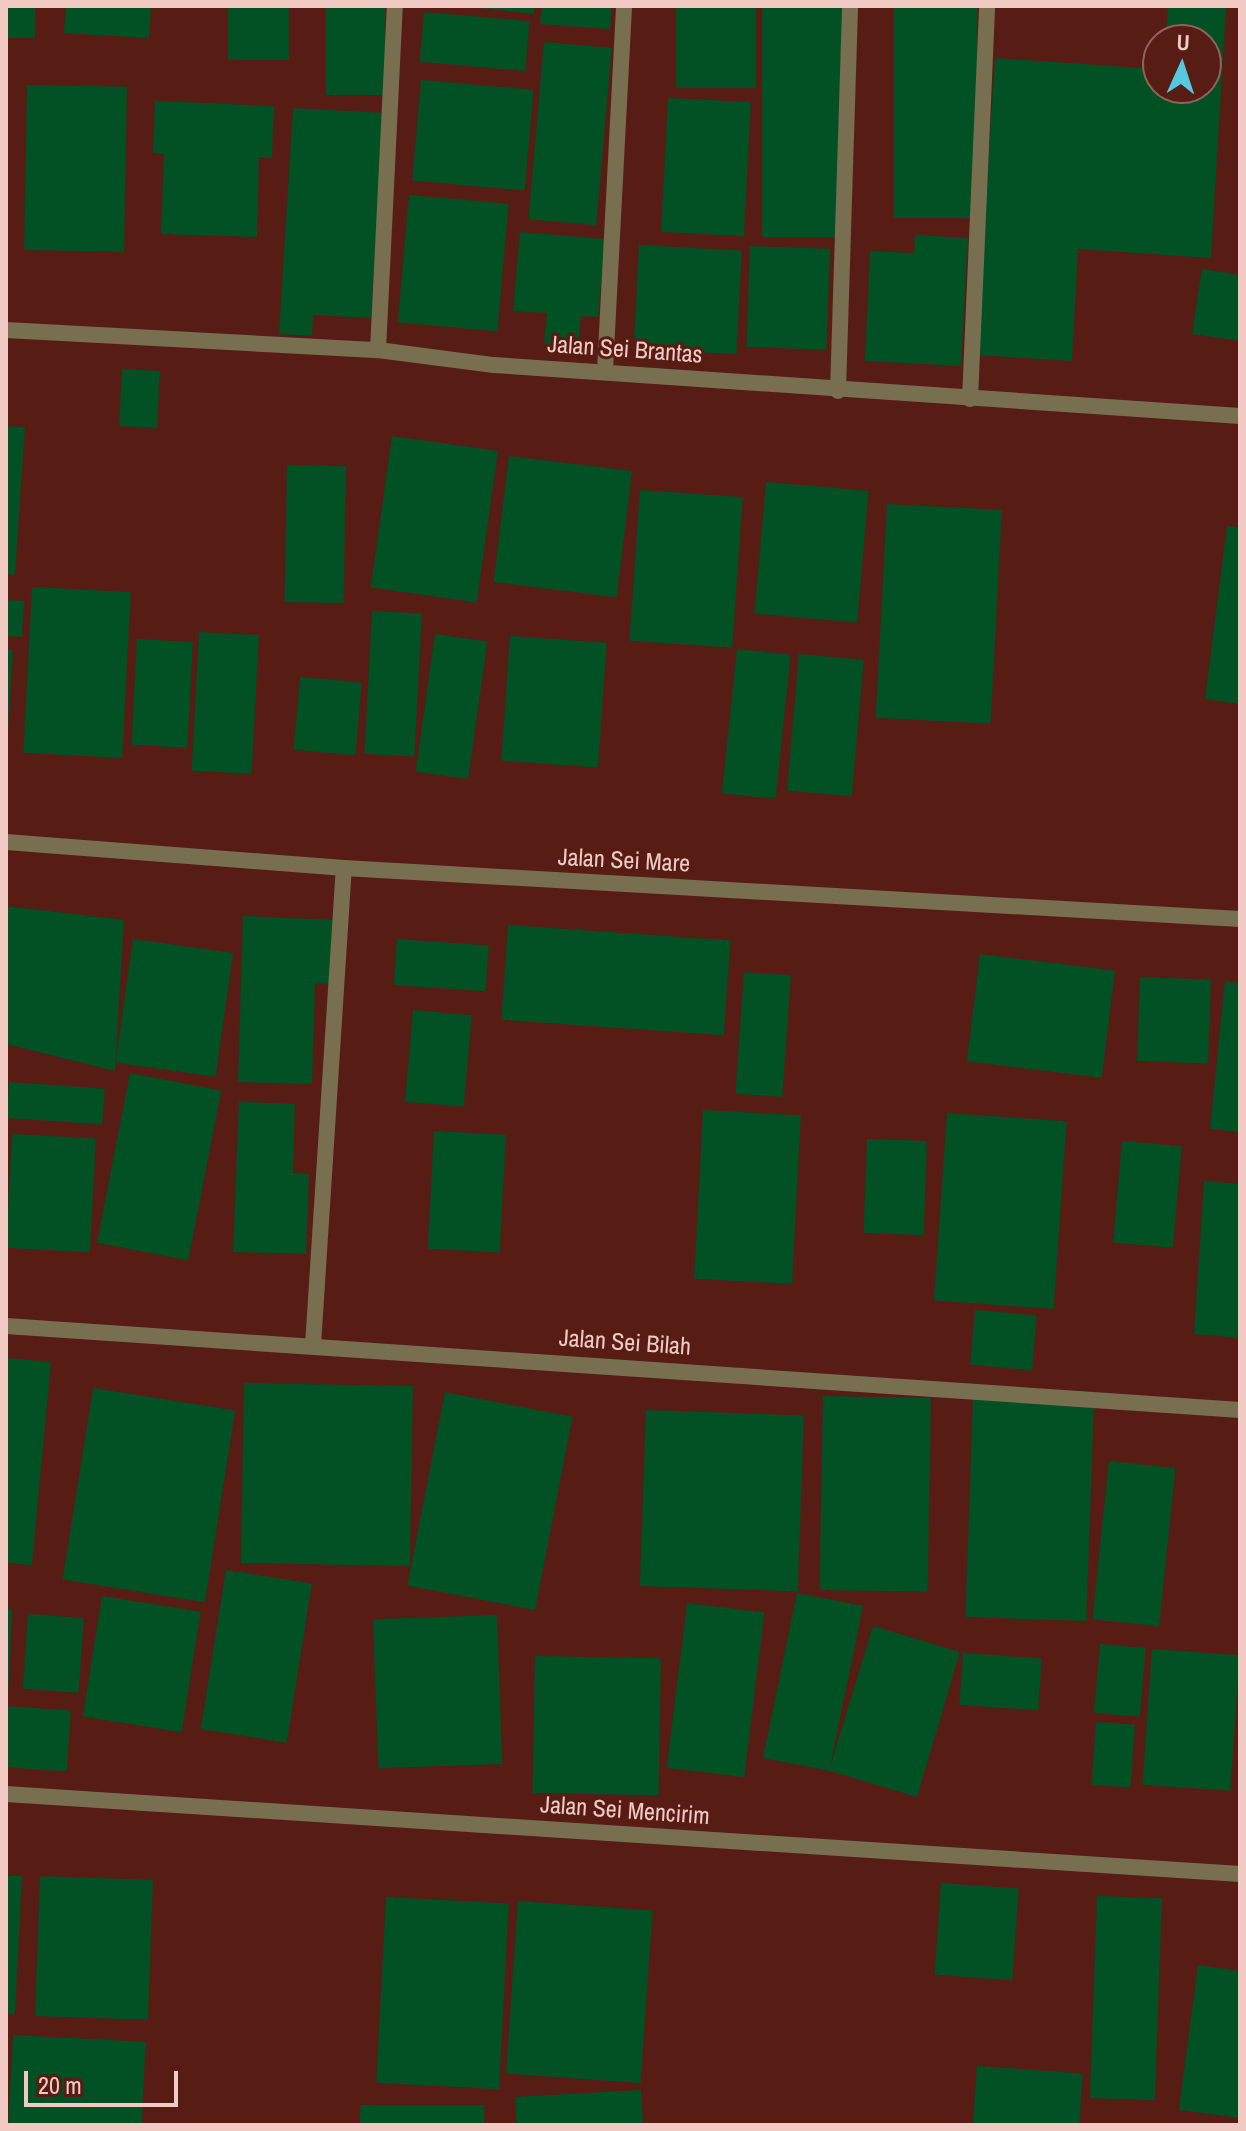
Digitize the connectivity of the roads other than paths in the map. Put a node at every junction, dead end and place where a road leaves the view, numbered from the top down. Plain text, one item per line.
1 (395, 6) edge
2 (624, 6) edge
3 (850, 6) edge
4 (987, 6) edge
5 (6, 330) edge
6 (378, 350) junction
7 (605, 370) junction
8 (838, 391) junction
9 (970, 399) junction
10 (1240, 416) edge
11 (6, 842) edge
12 (344, 868) junction
13 (1240, 919) edge
14 (6, 1326) edge
15 (313, 1345) junction
16 (1240, 1410) edge
17 (6, 1794) edge
18 (1240, 1874) edge

1 - 6 street
2 - 7 street
3 - 8 street
4 - 9 street
5 - 6 street, Jalan Sei Brantas
6 - 7 street, Jalan Sei Brantas
7 - 8 street, Jalan Sei Brantas
8 - 9 street, Jalan Sei Brantas
9 - 10 street, Jalan Sei Brantas
11 - 12 street, Jalan Sei Mare
12 - 13 street, Jalan Sei Mare
12 - 15 street
14 - 15 street, Jalan Sei Bilah
15 - 16 street, Jalan Sei Bilah
17 - 18 street, Jalan Sei Mencirim

